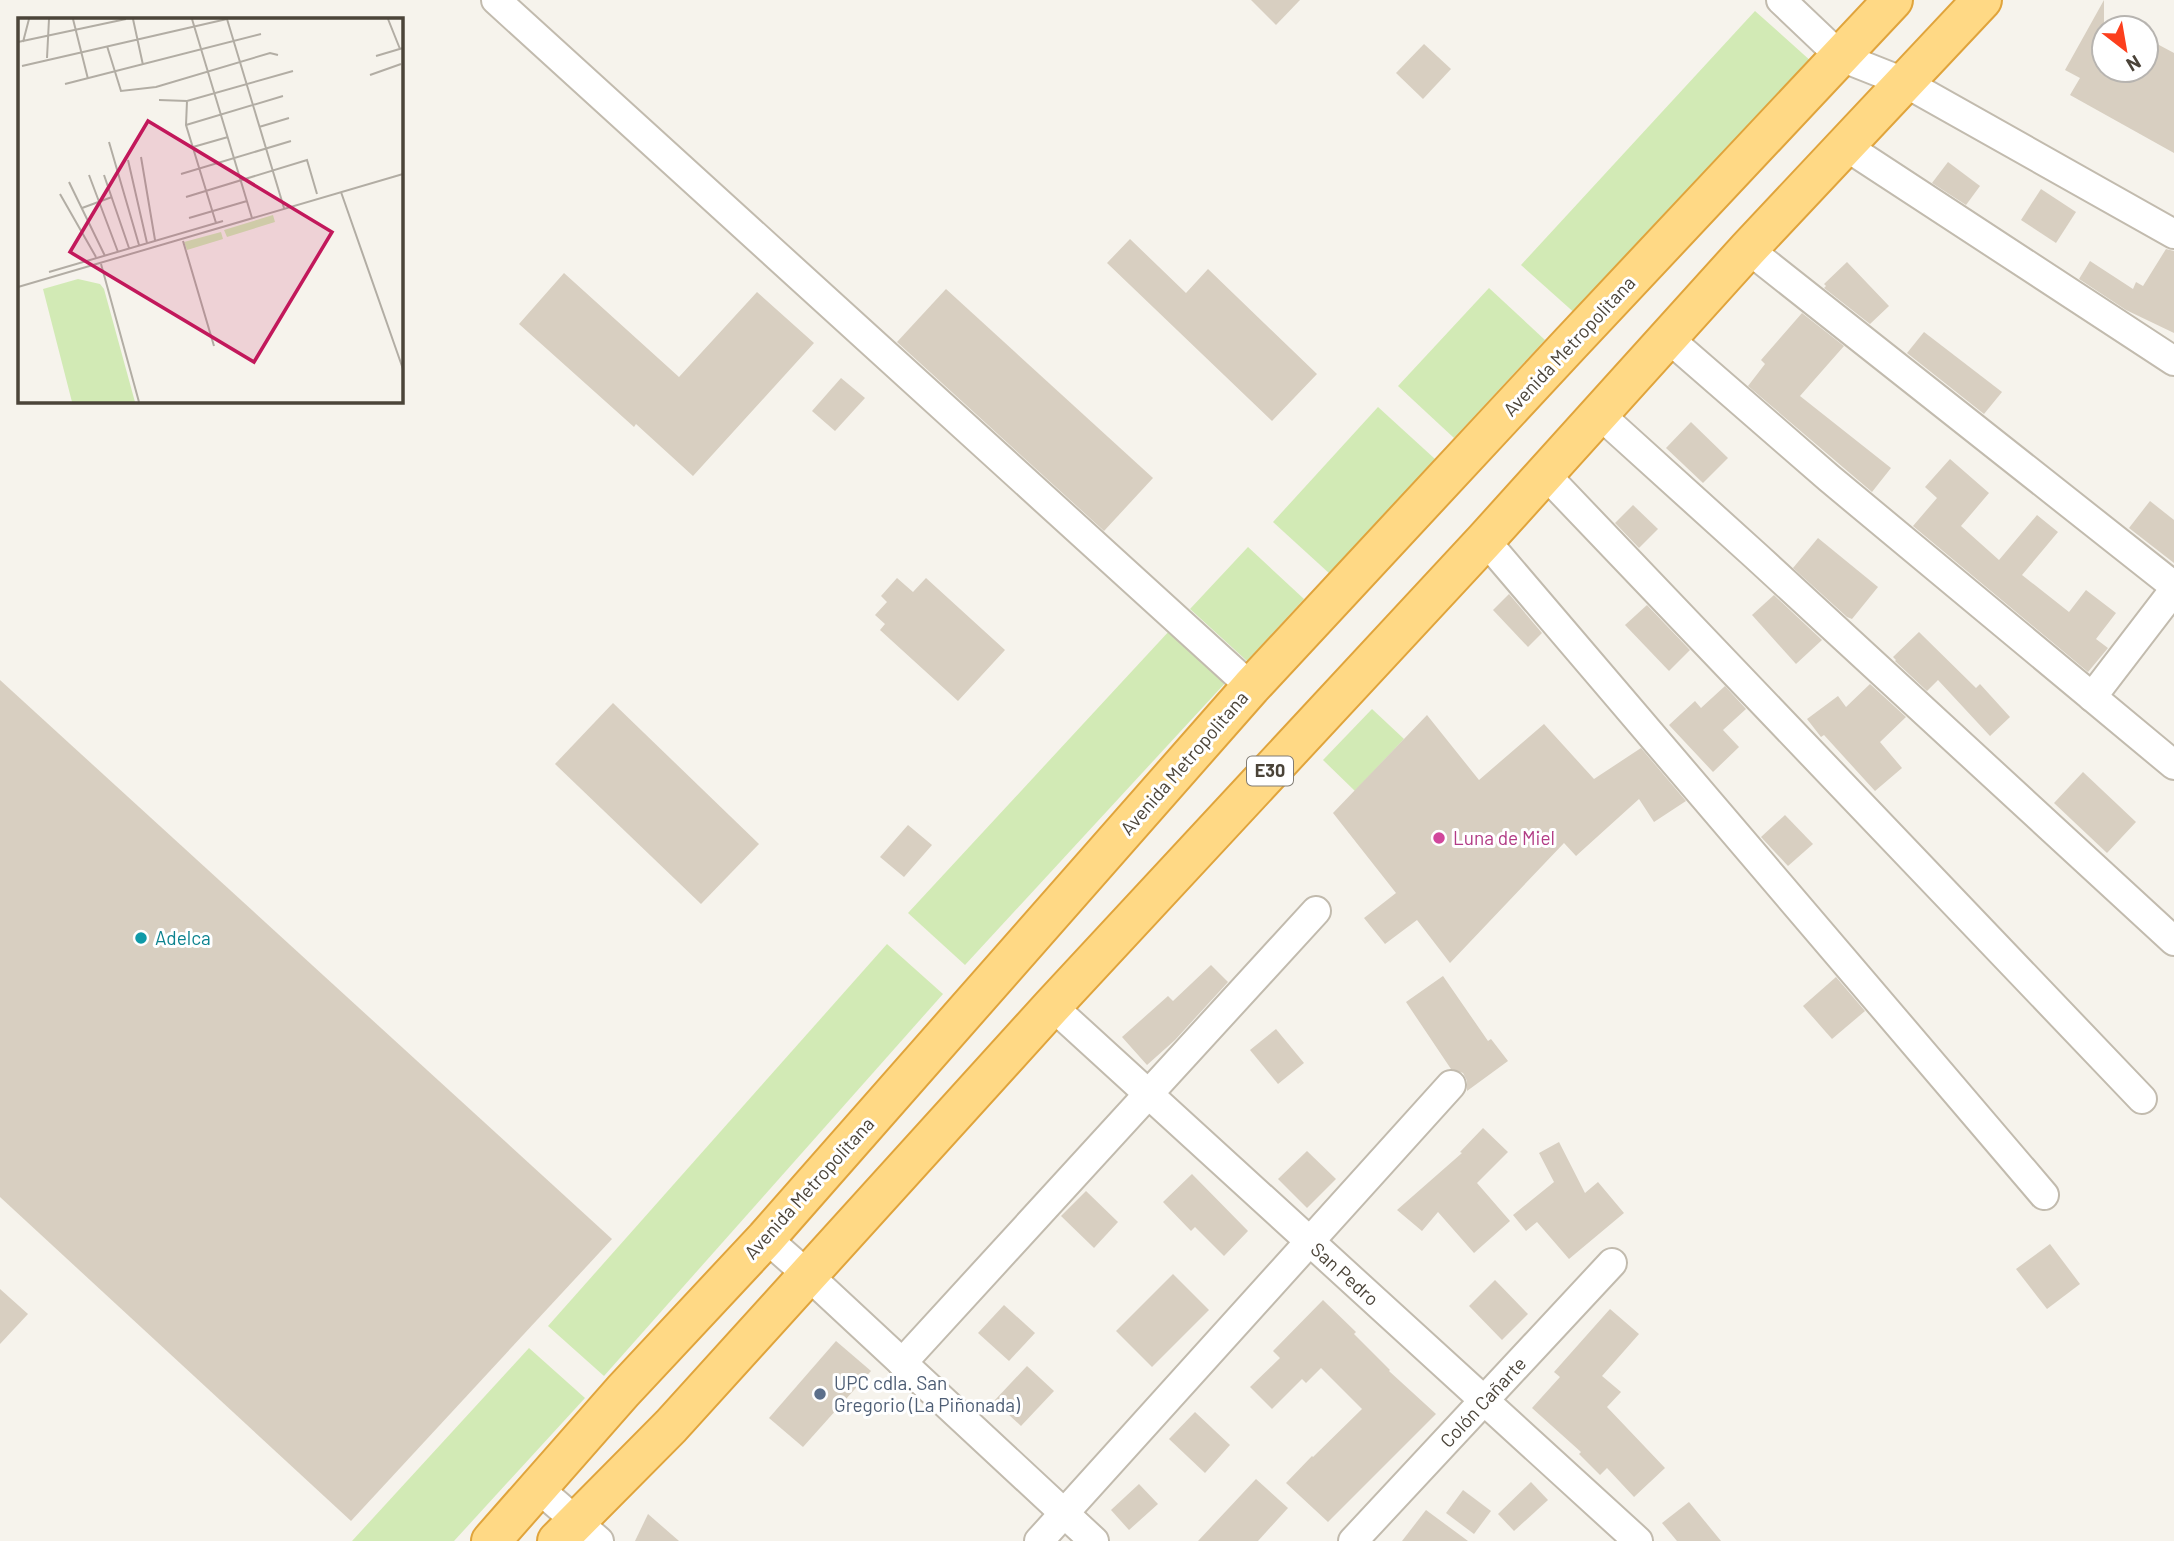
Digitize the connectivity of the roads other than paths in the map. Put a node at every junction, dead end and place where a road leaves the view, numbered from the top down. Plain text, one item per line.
1 (496, 0) edge
2 (1781, 0) edge
3 (1893, 0) edge
4 (1982, 0) edge
5 (1841, 57) junction
6 (1904, 82) junction
7 (1844, 145) junction
8 (2174, 234) edge
9 (1748, 249) junction
10 (1668, 338) junction
11 (2174, 361) edge
12 (1598, 413) junction
13 (1544, 473) junction
14 (1485, 540) junction
15 (2174, 588) edge
16 (1251, 687) junction
17 (2092, 697) junction
18 (2174, 765) edge
19 (1316, 911) dead end
20 (2174, 942) edge
21 (1052, 1006) junction
22 (1451, 1085) dead end
23 (1149, 1093) junction
24 (2142, 1099) dead end
25 (2044, 1195) dead end
26 (766, 1238) junction
27 (1309, 1242) junction
28 (1612, 1263) dead end
29 (809, 1276) junction
30 (902, 1363) junction
31 (1485, 1401) junction
32 (538, 1488) junction
33 (1064, 1513) junction
34 (578, 1534) edge
35 (491, 1541) edge
36 (1038, 1541) edge
37 (1094, 1541) edge
38 (1353, 1541) edge
39 (1638, 1541) edge

1 - 16 street
2 - 5 street
3 - 5 highway, Avenida Metropolitana
4 - 6 highway, E30
5 - 6 street
5 - 16 highway, Avenida Metropolitana
6 - 7 highway, E30
6 - 8 street
7 - 9 highway, E30
7 - 11 street
9 - 10 highway, E30
9 - 15 street
10 - 12 highway, E30
10 - 17 street
12 - 13 highway, E30
12 - 20 street
13 - 14 highway, E30
13 - 24 street
14 - 21 highway, E30
14 - 25 street
15 - 17 street
16 - 26 highway, Avenida Metropolitana
17 - 18 street
19 - 23 street
21 - 23 street, San Pedro
21 - 29 highway, E30
22 - 27 street
23 - 27 street, San Pedro
23 - 30 street
26 - 29 street
26 - 32 highway, Avenida Metropolitana
27 - 31 street, San Pedro
27 - 33 street
28 - 31 street, Colón Cañarte
29 - 30 street
29 - 34 highway, E30
30 - 33 street
31 - 38 street, Colón Cañarte
31 - 39 street, San Pedro
32 - 34 street
32 - 35 highway, Avenida Metropolitana
33 - 36 street
33 - 37 street

